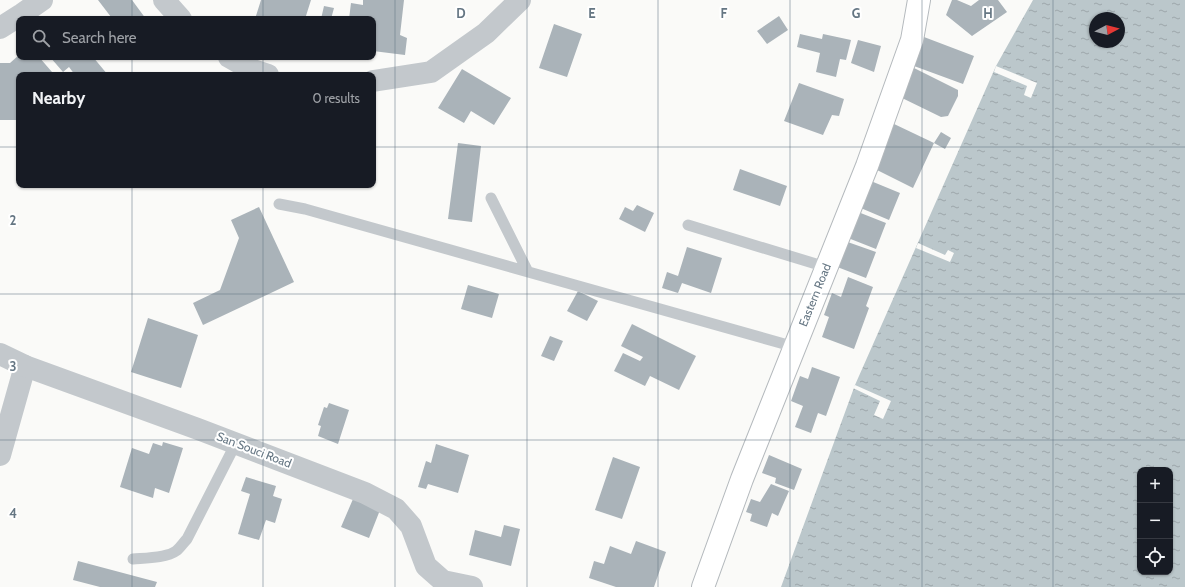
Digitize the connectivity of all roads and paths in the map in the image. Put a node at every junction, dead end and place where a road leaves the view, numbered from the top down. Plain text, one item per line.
1 (42, 0) edge
2 (164, 0) edge
3 (520, 0) edge
4 (919, 0) edge
5 (19, 16) edge
6 (178, 16) edge
7 (16, 18) edge
8 (0, 28) edge
9 (234, 60) edge
10 (257, 72) edge
11 (376, 81) edge
12 (491, 198) dead end
13 (279, 204) dead end
14 (688, 225) dead end
15 (826, 267) junction
16 (528, 272) junction
17 (795, 347) junction
18 (0, 354) edge
19 (25, 366) junction
20 (236, 443) junction
21 (0, 455) edge
22 (133, 559) dead end
23 (472, 587) edge
24 (703, 587) edge

1 - 5 street
2 - 6 street
3 - 11 street
4 - 15 highway, Eastern Road
7 - 8 street
9 - 10 street
12 - 16 lane
13 - 16 lane
14 - 15 lane
15 - 17 highway, Eastern Road
16 - 17 lane
17 - 24 highway, Eastern Road
18 - 19 street, San Souci Road
19 - 20 street, San Souci Road
19 - 21 street
20 - 22 lane
20 - 23 street, San Souci Road

